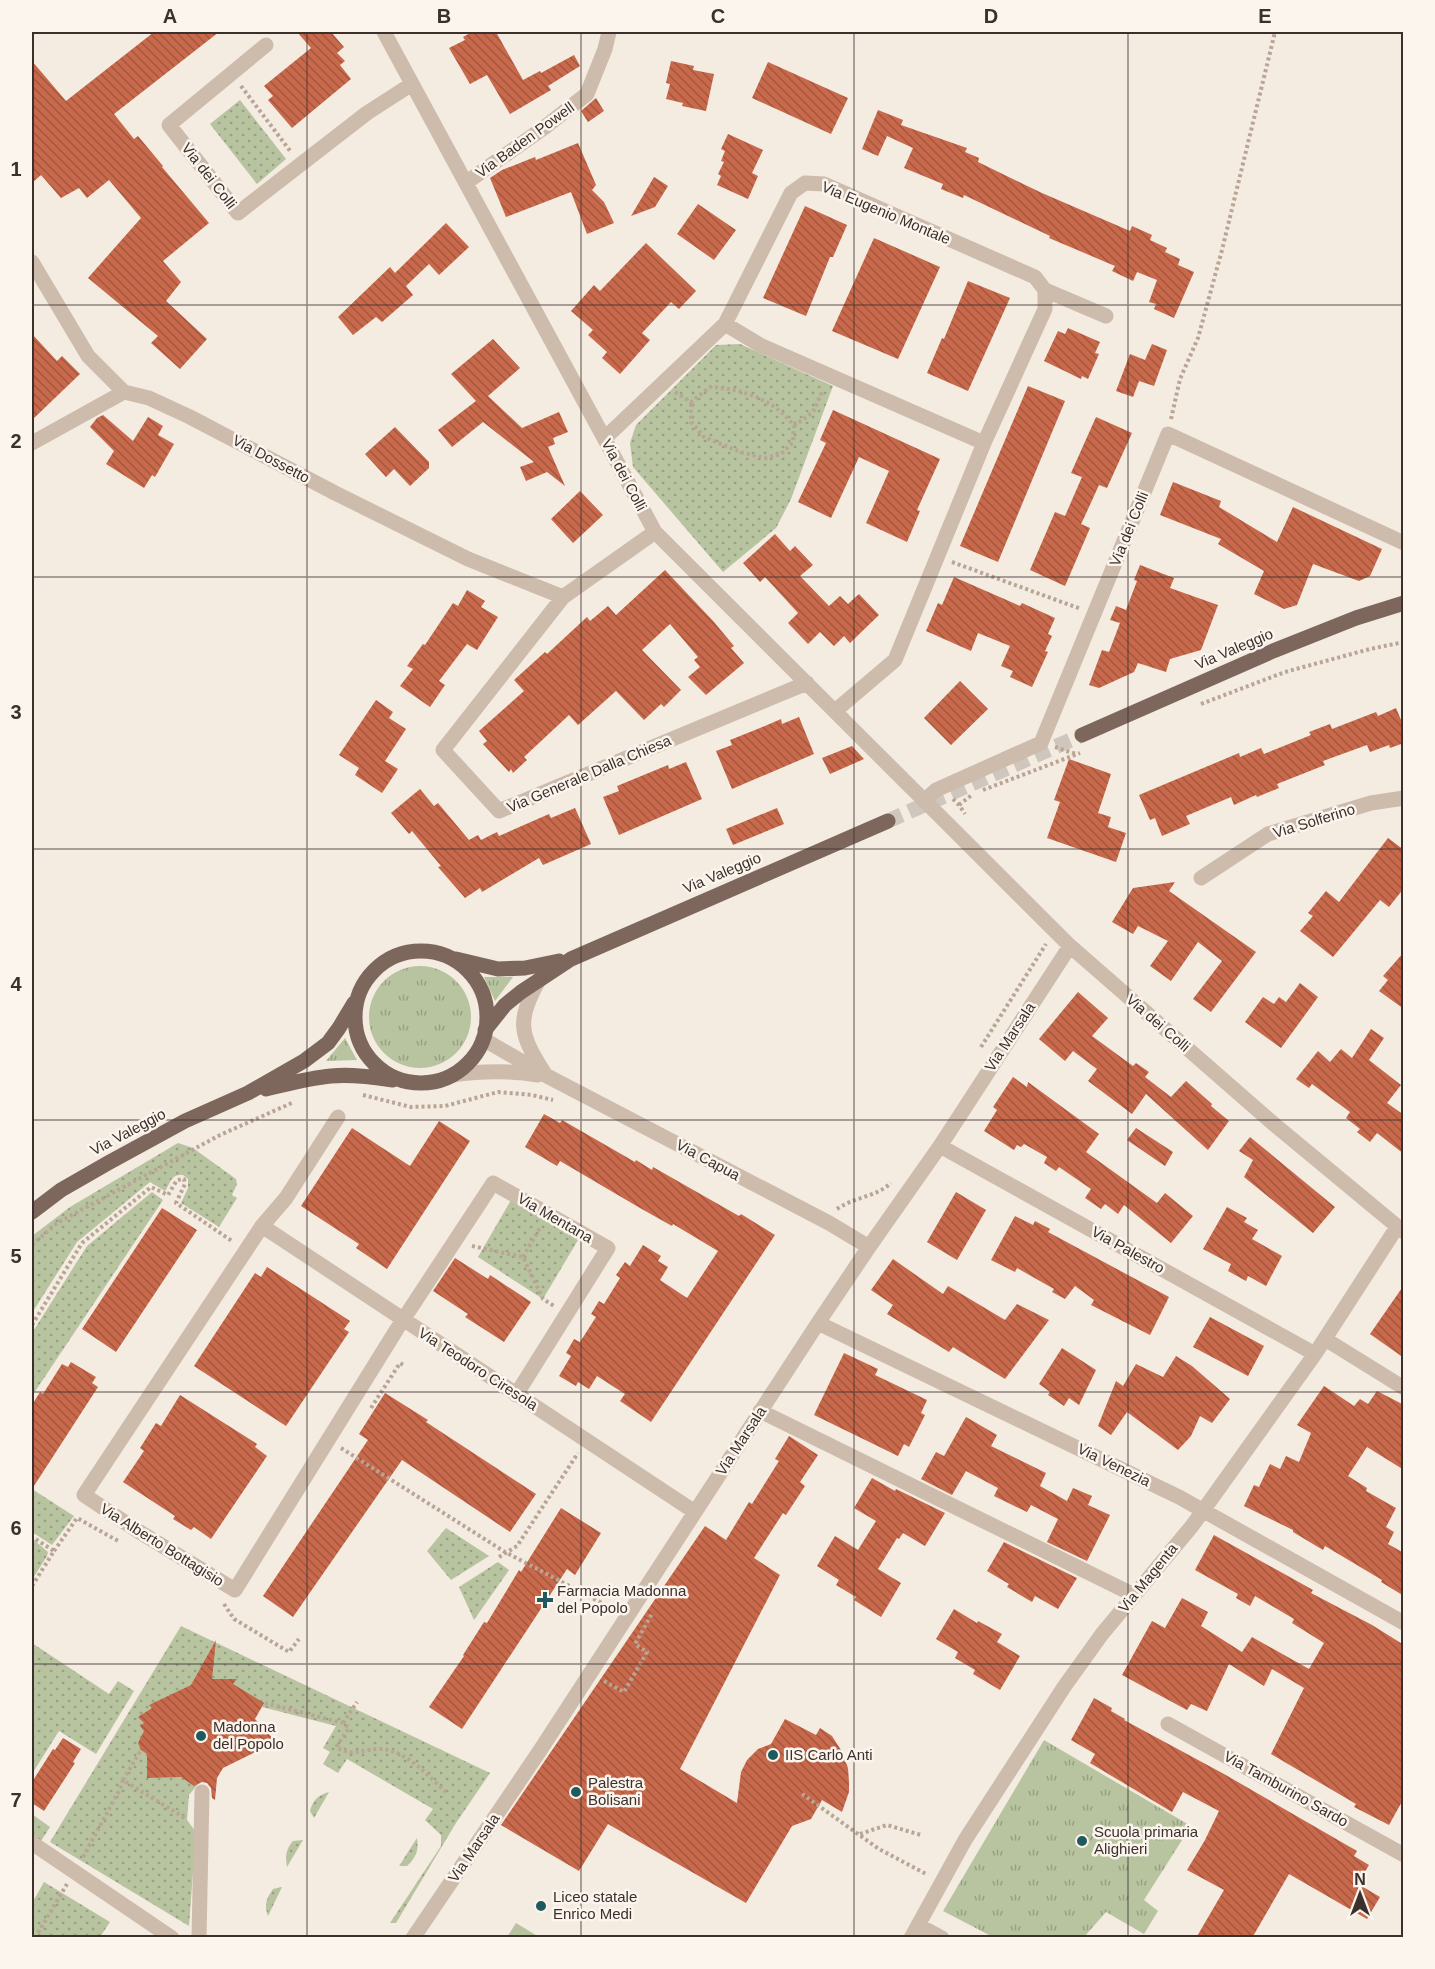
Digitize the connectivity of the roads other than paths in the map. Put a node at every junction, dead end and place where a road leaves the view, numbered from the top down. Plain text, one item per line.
1 (384, 32) edge
2 (609, 32) edge
3 (266, 45) dead end
4 (412, 84) junction
5 (467, 182) junction
6 (32, 262) edge
7 (1045, 290) junction
8 (1106, 316) dead end
9 (725, 324) junction
10 (124, 392) junction
11 (605, 438) junction
12 (32, 443) edge
13 (984, 443) junction
14 (655, 532) junction
15 (1404, 543) edge
16 (563, 597) junction
17 (1404, 603) edge
18 (807, 683) junction
19 (835, 711) junction
20 (1084, 742) tunnel mouth
21 (1404, 798) edge
22 (924, 801) junction
23 (888, 821) tunnel mouth
24 (1201, 878) dead end
25 (1070, 946) junction
26 (448, 957) junction
27 (571, 958) junction
28 (540, 978) junction
29 (359, 994) junction
30 (484, 1035) junction
31 (452, 1076) junction
32 (547, 1076) junction
33 (416, 1083) junction
34 (248, 1093) junction
35 (338, 1116) dead end
36 (940, 1146) junction
37 (32, 1212) edge
38 (262, 1226) junction
39 (1400, 1229) edge
40 (868, 1247) junction
41 (403, 1320) junction
42 (818, 1323) junction
43 (1325, 1339) junction
44 (1315, 1354) junction
45 (1404, 1388) edge
46 (516, 1395) junction
47 (760, 1411) junction
48 (1203, 1509) junction
49 (695, 1512) junction
50 (1134, 1595) junction
51 (1404, 1623) edge
52 (1168, 1724) dead end
53 (202, 1792) dead end
54 (32, 1843) edge
55 (1404, 1855) edge
56 (914, 1931) edge
57 (172, 1938) edge
58 (199, 1938) edge
59 (413, 1938) edge
60 (942, 1938) edge

1 - 4 street, Via dei Colli
2 - 5 street, Via Baden Powell
3 - 4 street, Via dei Colli
4 - 5 street, Via dei Colli
5 - 11 street, Via dei Colli
6 - 10 street, Via Dossetto
7 - 8 street, Via Eugenio Montale
7 - 9 street, Via Eugenio Montale
7 - 13 street
9 - 11 street, Via Eugenio Montale
9 - 13 street
10 - 12 street
10 - 16 street, Via Dossetto
11 - 14 street, Via dei Colli
13 - 19 street
14 - 16 street, Via Generale Dalla Chiesa
14 - 18 street, Via dei Colli
15 - 22 street, Via dei Colli
16 - 18 street, Via Generale Dalla Chiesa
17 - 20 main road, Via Valeggio
18 - 19 street, Via dei Colli
19 - 22 street, Via dei Colli
21 - 24 street, Via Solferino
22 - 25 street, Via dei Colli
23 - 27 main road, Via Valeggio
25 - 36 street, Via Marsala
25 - 39 street, Via dei Colli
26 - 27 main road, Via Valeggio
26 - 29 main road
26 - 30 main road
27 - 28 main road, Via Valeggio
28 - 30 main road, Via Valeggio
28 - 32 street
29 - 33 main road
29 - 34 main road, Via Valeggio
30 - 31 main road
30 - 32 street, Via Capua
31 - 32 street, Via Capua
31 - 33 main road
32 - 40 street, Via Capua
33 - 34 main road, Via Valeggio
34 - 37 main road, Via Valeggio
35 - 38 street, Via Alberto Bottagisio
36 - 40 street, Via Marsala
36 - 44 street, Via Palestro
38 - 41 street, Via Teodoro Ciresola
38 - 41 street, Via Alberto Bottagisio
39 - 43 street, Via Magenta
40 - 42 street, Via Marsala
41 - 46 street, Via Teodoro Ciresola
41 - 46 street, Via Mentana
42 - 47 street, Via Marsala
42 - 48 street, Via Venezia
43 - 44 street, Via Magenta
43 - 45 street
44 - 48 street, Via Magenta
46 - 49 street, Via Teodoro Ciresola
47 - 49 street, Via Marsala
47 - 50 street
48 - 50 street, Via Magenta
48 - 51 street, Via Venezia
49 - 59 street, Via Marsala
50 - 56 street, Via Magenta
52 - 55 street, Via Tamburino Sardo
53 - 58 street
54 - 57 street
56 - 60 street

